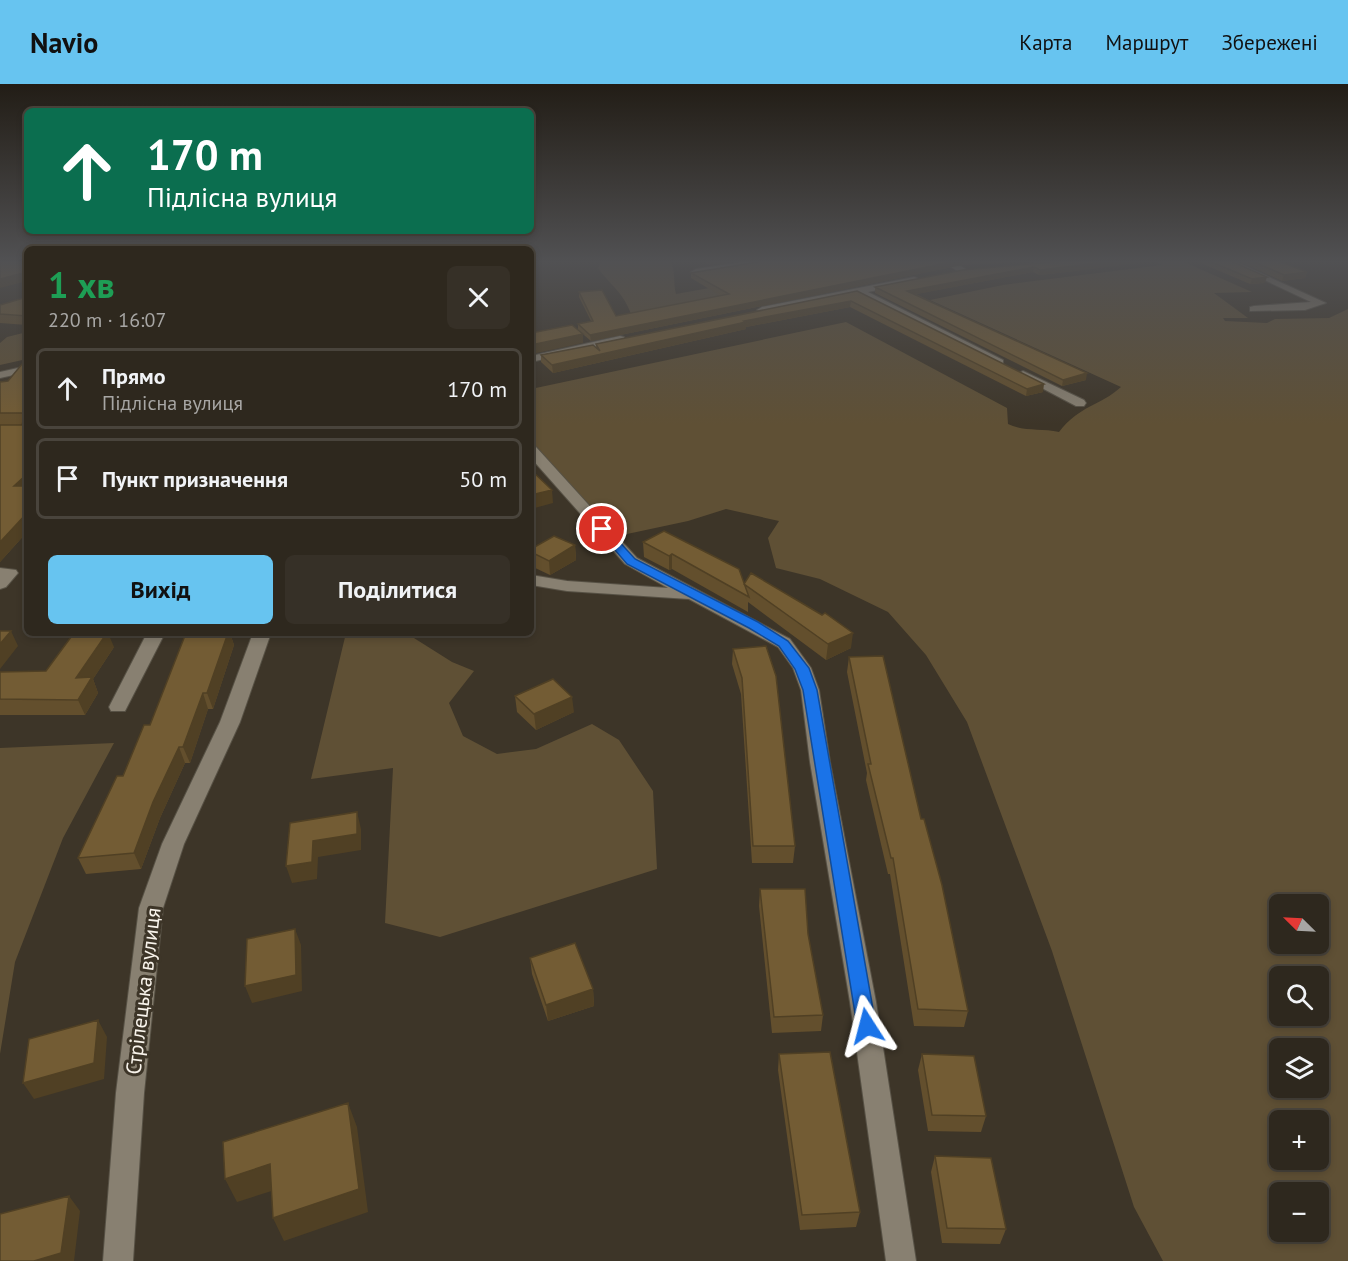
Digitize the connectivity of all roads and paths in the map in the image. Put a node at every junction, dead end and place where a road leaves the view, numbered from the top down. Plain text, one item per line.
1 (908, 316) edge
2 (636, 336) edge
3 (534, 357) edge
4 (24, 370) edge
5 (0, 375) edge
6 (1080, 403) dead end
7 (534, 453) edge
8 (0, 573) edge
9 (534, 580) edge
10 (0, 584) edge
11 (693, 594) junction
12 (154, 636) edge
13 (261, 636) edge
14 (118, 707) dead end
15 (118, 1261) edge
16 (901, 1261) edge

1 - 6 street
2 - 3 street
4 - 5 street
7 - 11 street
8 - 10 street
9 - 11 street
11 - 16 street
12 - 14 street
13 - 15 street, Стрілецька вулиця

